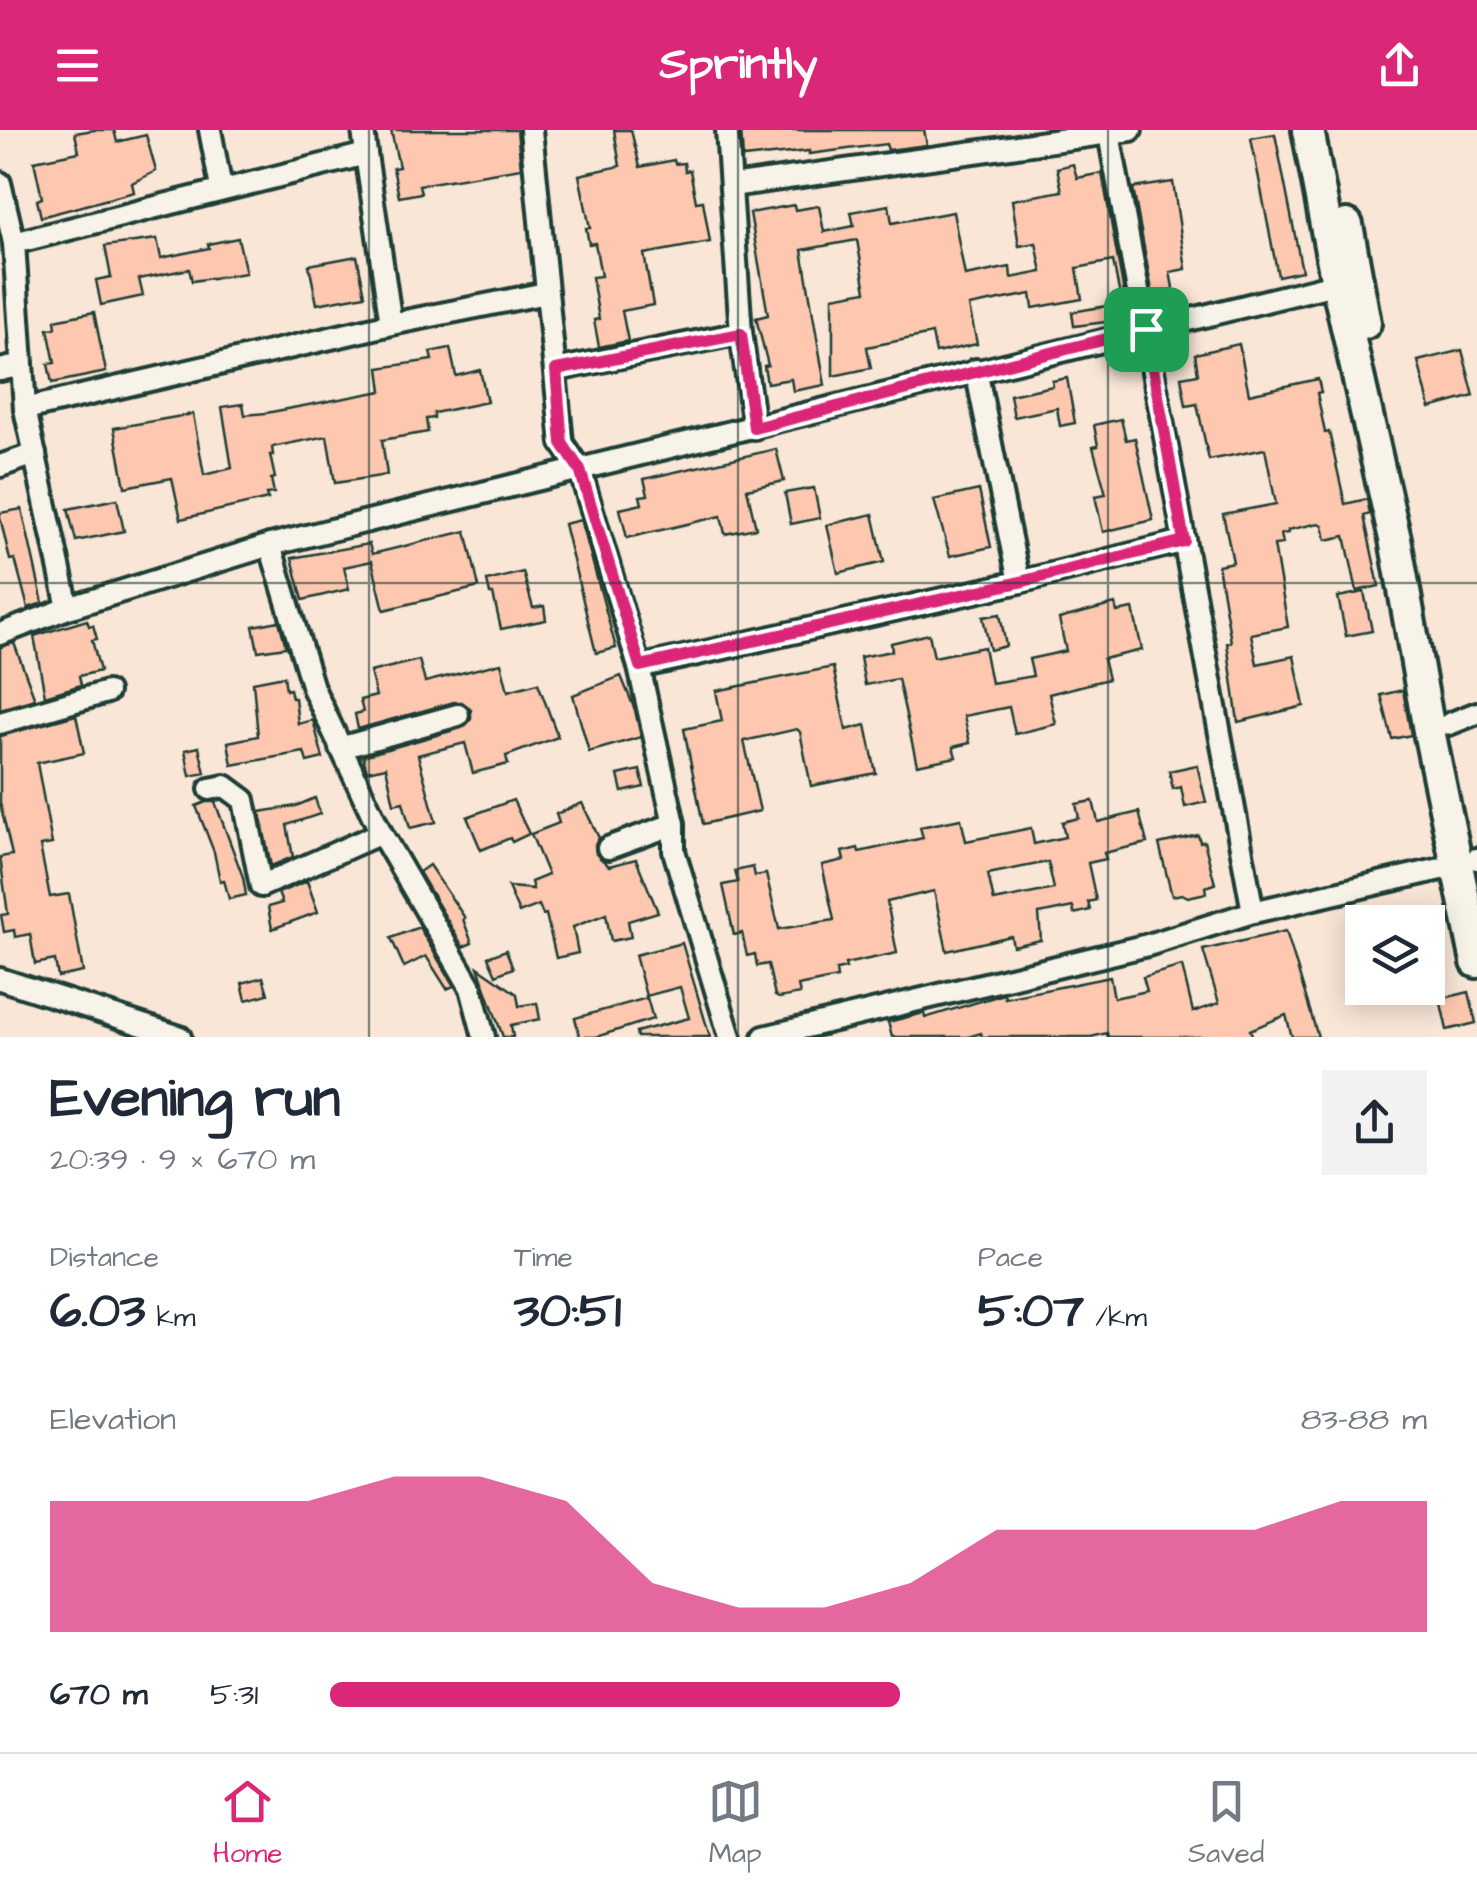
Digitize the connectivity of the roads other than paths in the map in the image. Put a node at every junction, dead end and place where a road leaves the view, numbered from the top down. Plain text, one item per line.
1 (210, 130) edge
2 (364, 130) edge
3 (531, 130) edge
4 (727, 130) edge
5 (1131, 130) edge
6 (1308, 130) edge
7 (1328, 130) edge
8 (1109, 134) junction
9 (366, 154) junction
10 (0, 183) edge
11 (732, 186) junction
12 (221, 188) junction
13 (14, 243) junction
14 (1348, 281) junction
15 (546, 293) junction
16 (391, 324) junction
17 (1146, 329) junction
18 (741, 334) junction
19 (22, 366) junction
20 (0, 370) edge
21 (556, 370) junction
22 (976, 370) junction
23 (24, 409) junction
24 (754, 428) junction
25 (35, 454) junction
26 (0, 466) edge
27 (580, 470) junction
28 (1184, 541) junction
29 (270, 545) junction
30 (1020, 582) junction
31 (68, 608) junction
32 (0, 634) edge
33 (640, 666) junction
34 (107, 692) dead end
35 (458, 716) dead end
36 (1463, 718) edge
37 (0, 723) edge
38 (340, 748) junction
39 (210, 789) dead end
40 (674, 824) junction
41 (380, 833) junction
42 (608, 848) dead end
43 (1472, 862) edge
44 (1253, 912) junction
45 (1477, 962) edge
46 (0, 979) edge
47 (180, 1037) edge
48 (484, 1037) edge
49 (730, 1037) edge
50 (764, 1037) edge

1 - 12 street
2 - 9 street
3 - 15 street
4 - 11 street
5 - 8 street
6 - 14 main road
7 - 14 main road
8 - 11 street
8 - 17 street
9 - 12 street
9 - 16 street
10 - 13 street
11 - 18 street
12 - 13 street
13 - 19 street
14 - 17 street
14 - 36 main road
14 - 43 main road
15 - 16 street
15 - 21 street
16 - 23 street
17 - 22 street
17 - 28 street
18 - 21 street
18 - 24 street
19 - 20 street
19 - 23 street
21 - 27 street
22 - 24 street
22 - 30 street
23 - 25 street
24 - 27 street
25 - 26 street
25 - 31 street
27 - 29 street
27 - 33 street
28 - 30 street
28 - 44 street
29 - 31 street
29 - 38 street
30 - 33 street
31 - 32 street
33 - 40 street
34 - 37 street
35 - 38 street
36 - 43 main road
38 - 41 street
39 - 41 street
40 - 42 street
40 - 49 street
41 - 48 street
43 - 44 street
43 - 45 main road
44 - 50 street
46 - 47 street

